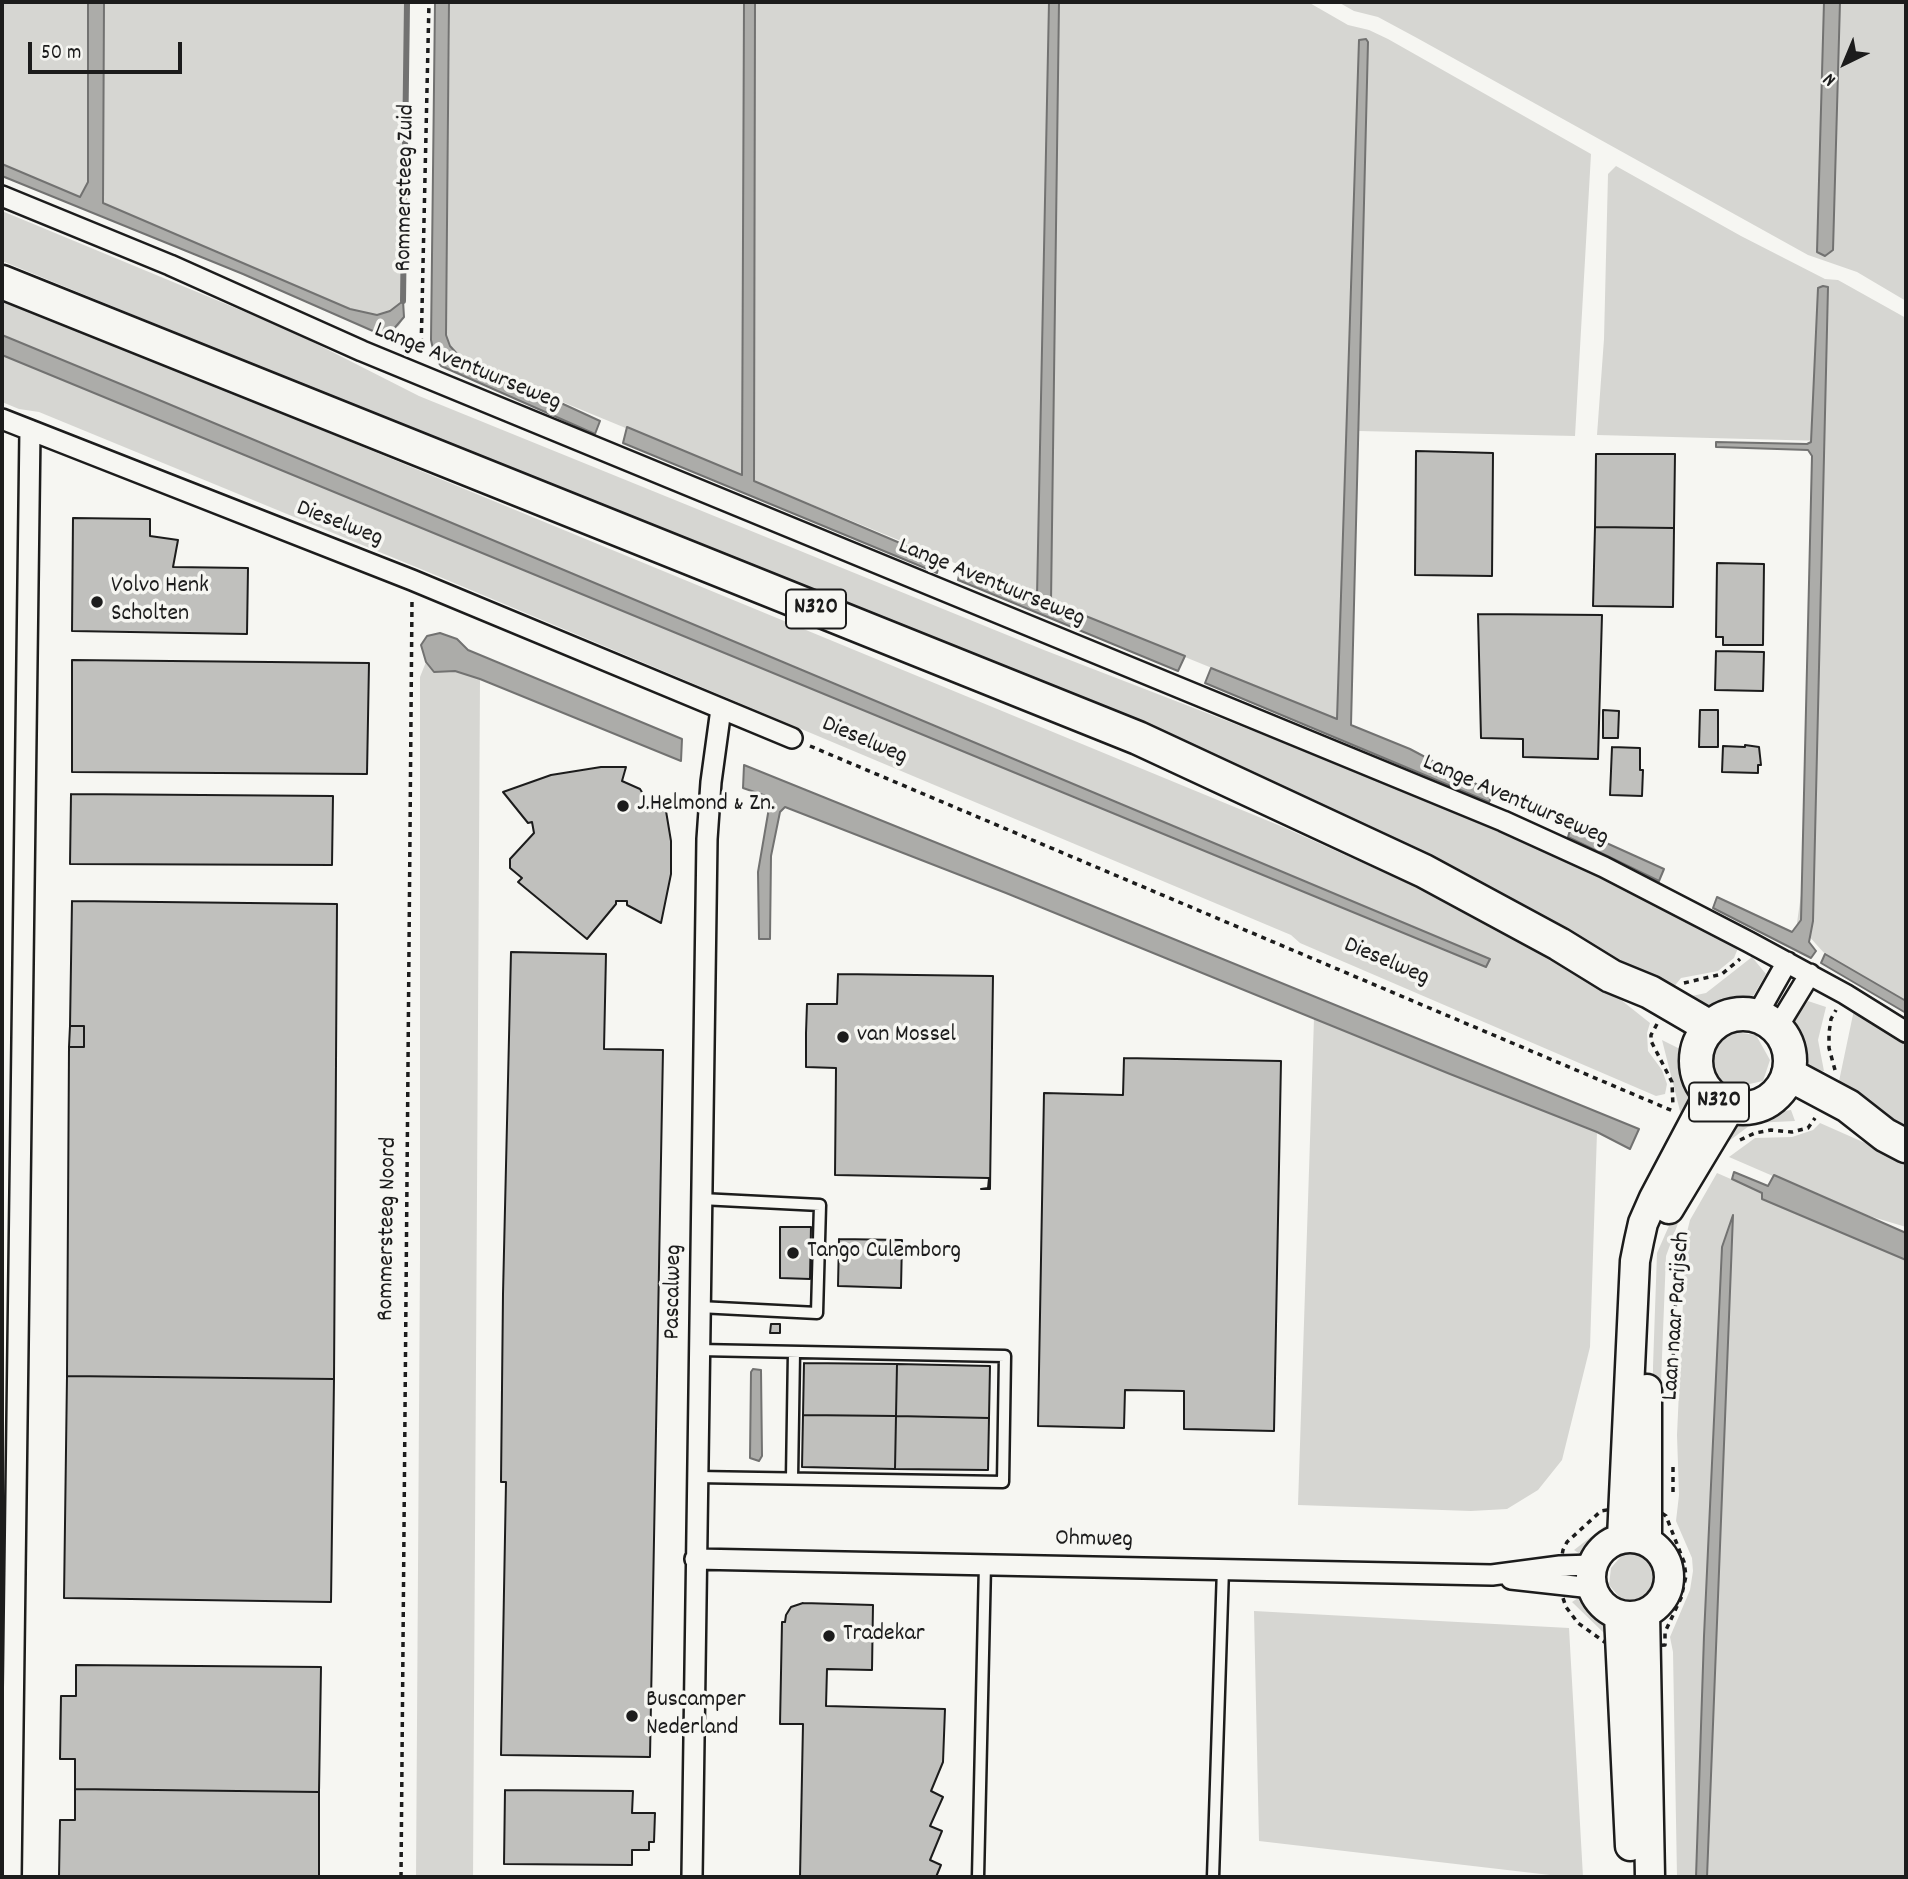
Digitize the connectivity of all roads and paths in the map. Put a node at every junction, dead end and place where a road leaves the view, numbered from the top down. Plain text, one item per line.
1 (429, 2) edge
2 (2, 196) edge
3 (2, 282) edge
4 (421, 375) junction
5 (2, 419) edge
6 (30, 430) junction
7 (412, 580) junction
8 (721, 709) junction
9 (792, 738) joint
10 (1749, 942) junction
11 (1787, 962) junction
12 (1810, 974) junction
13 (1845, 994) junction
14 (1665, 1012) junction
15 (1767, 1022) junction
16 (1906, 1032) edge
17 (1704, 1037) junction
18 (1783, 1083) junction
19 (1720, 1100) junction
20 (1823, 1104) junction
21 (1673, 1111) junction
22 (1670, 1122) dead end
23 (1896, 1140) edge
24 (1731, 1147) dead end
25 (701, 1199) junction
26 (1682, 1227) dead end
27 (699, 1307) junction
28 (699, 1350) junction
29 (794, 1352) junction
30 (1672, 1390) dead end
31 (1672, 1455) dead end
32 (696, 1477) junction
33 (792, 1478) junction
34 (1672, 1499) dead end
35 (1651, 1510) junction
36 (1634, 1539) junction
37 (695, 1559) junction
38 (985, 1564) junction
39 (1223, 1568) junction
40 (1561, 1576) junction
41 (1592, 1576) junction
42 (1632, 1614) junction
43 (1633, 1646) junction
44 (11, 1877) edge
45 (401, 1877) edge
46 (692, 1877) edge
47 (978, 1877) edge
48 (1213, 1877) edge
49 (1632, 1877) edge
50 (1650, 1877) edge

1 - 4 path, Rommersteeg Zuid
2 - 4 street, Lange Aventuurseweg
3 - 14 main road, N320
4 - 10 street, Lange Aventuurseweg
5 - 6 street, Dieselweg
6 - 7 street, Dieselweg
6 - 44 street
7 - 8 street, Dieselweg
7 - 45 path, Rommersteeg Noord
8 - 9 street, Dieselweg
8 - 25 street, Pascalweg
9 - 21 path, Dieselweg
10 - 11 street, Lange Aventuurseweg
10 - 14 path
11 - 12 street, Lange Aventuurseweg
11 - 15 street
12 - 13 street, Lange Aventuurseweg
12 - 15 street
13 - 16 street, Lange Aventuurseweg
13 - 20 path
14 - 17 main road, N320
14 - 21 path
15 - 17 main road
15 - 18 main road
17 - 19 main road, N320
18 - 19 main road, N320
18 - 20 main road, N320
19 - 35 street, Laan naar Parijsch
20 - 23 main road, N320
20 - 24 path
21 - 22 path
25 - 27 street, Pascalweg
25 - 27 lane
26 - 30 path, Laan naar Parijsch
27 - 28 street, Pascalweg
28 - 29 lane
28 - 32 street, Pascalweg
29 - 33 lane
29 - 33 lane
31 - 34 path
32 - 33 lane
32 - 37 street, Pascalweg
35 - 36 street, Laan naar Parijsch
35 - 40 path
35 - 43 path
36 - 41 street
36 - 42 street
37 - 38 street, Ohmweg
37 - 46 street, Pascalweg
38 - 39 street, Ohmweg
38 - 47 lane
39 - 40 street, Ohmweg
39 - 48 lane
40 - 41 street, Ohmweg
40 - 43 path
41 - 42 street
42 - 43 street
43 - 49 street
43 - 50 street

